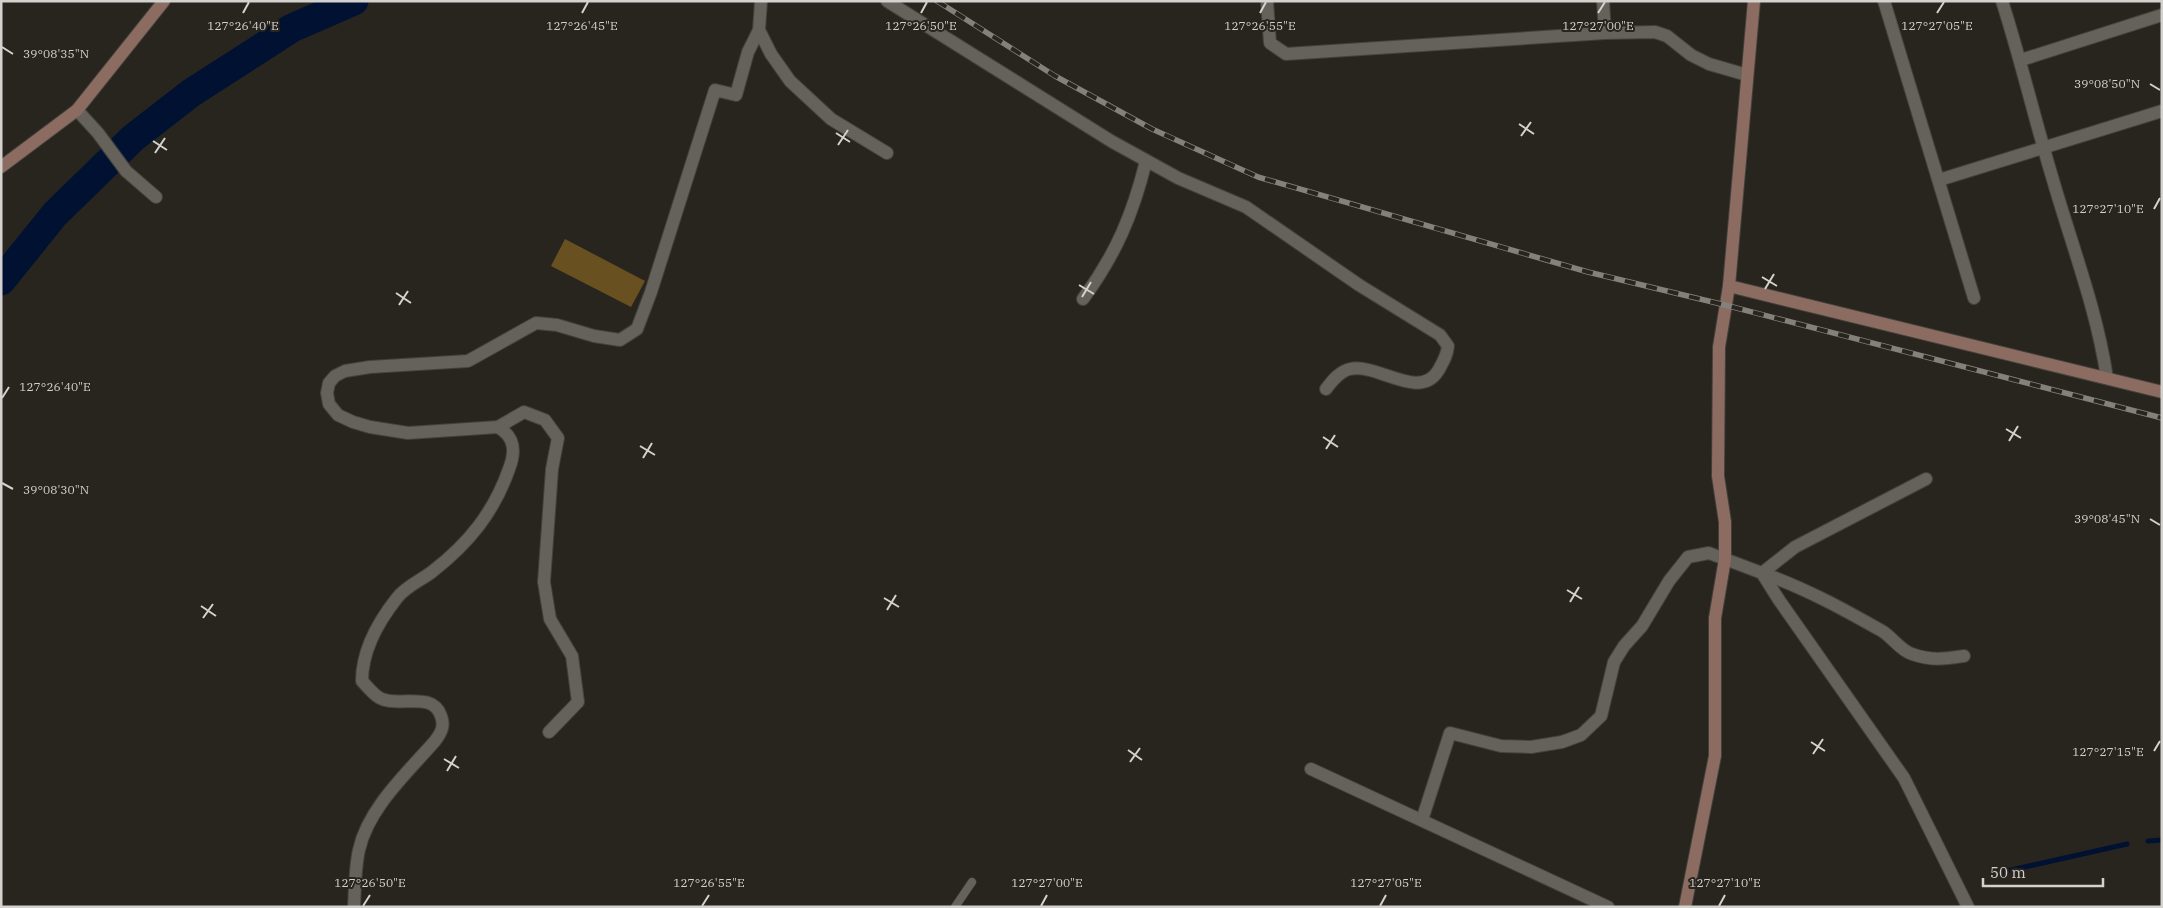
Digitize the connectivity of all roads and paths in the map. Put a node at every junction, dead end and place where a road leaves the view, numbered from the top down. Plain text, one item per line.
1 (164, 1) edge
2 (761, 1) edge
3 (887, 1) edge
4 (1267, 1) edge
5 (1603, 1) edge
6 (1754, 1) edge
7 (1884, 1) edge
8 (2002, 1) edge
9 (2162, 15) edge
10 (759, 30) junction
11 (1605, 33) junction
12 (2021, 60) junction
13 (1748, 75) junction
14 (78, 110) junction
15 (2162, 111) edge
16 (2043, 148) junction
17 (887, 153) dead end
18 (1146, 161) junction
19 (1, 167) edge
20 (1939, 180) junction
21 (156, 197) dead end
22 (1729, 286) junction
23 (1974, 298) dead end
24 (1083, 299) dead end
25 (2107, 378) junction
26 (1326, 389) dead end
27 (2162, 392) edge
28 (498, 426) junction
29 (1926, 478) dead end
30 (1725, 559) junction
31 (1762, 573) junction
32 (1964, 656) dead end
33 (549, 732) dead end
34 (1311, 770) dead end
35 (1422, 820) junction
36 (972, 882) dead end
37 (354, 907) edge
38 (955, 907) edge
39 (1608, 907) edge
40 (1685, 907) edge
41 (1968, 907) edge

1 - 14 street
2 - 10 street
3 - 18 street
4 - 11 street
5 - 11 street
6 - 13 street
7 - 20 street
8 - 12 street
9 - 12 street
10 - 17 street
10 - 28 street
11 - 13 street
12 - 16 street
13 - 22 street
14 - 19 street
14 - 21 street
15 - 16 street
16 - 20 street
16 - 25 street
18 - 24 street
18 - 26 street
20 - 23 street
22 - 25 street
22 - 30 street
25 - 27 street
28 - 33 street
28 - 37 street
29 - 31 street
30 - 31 street
30 - 35 street
30 - 40 street
31 - 32 street
31 - 41 street
34 - 35 street
35 - 39 street
36 - 38 lane

